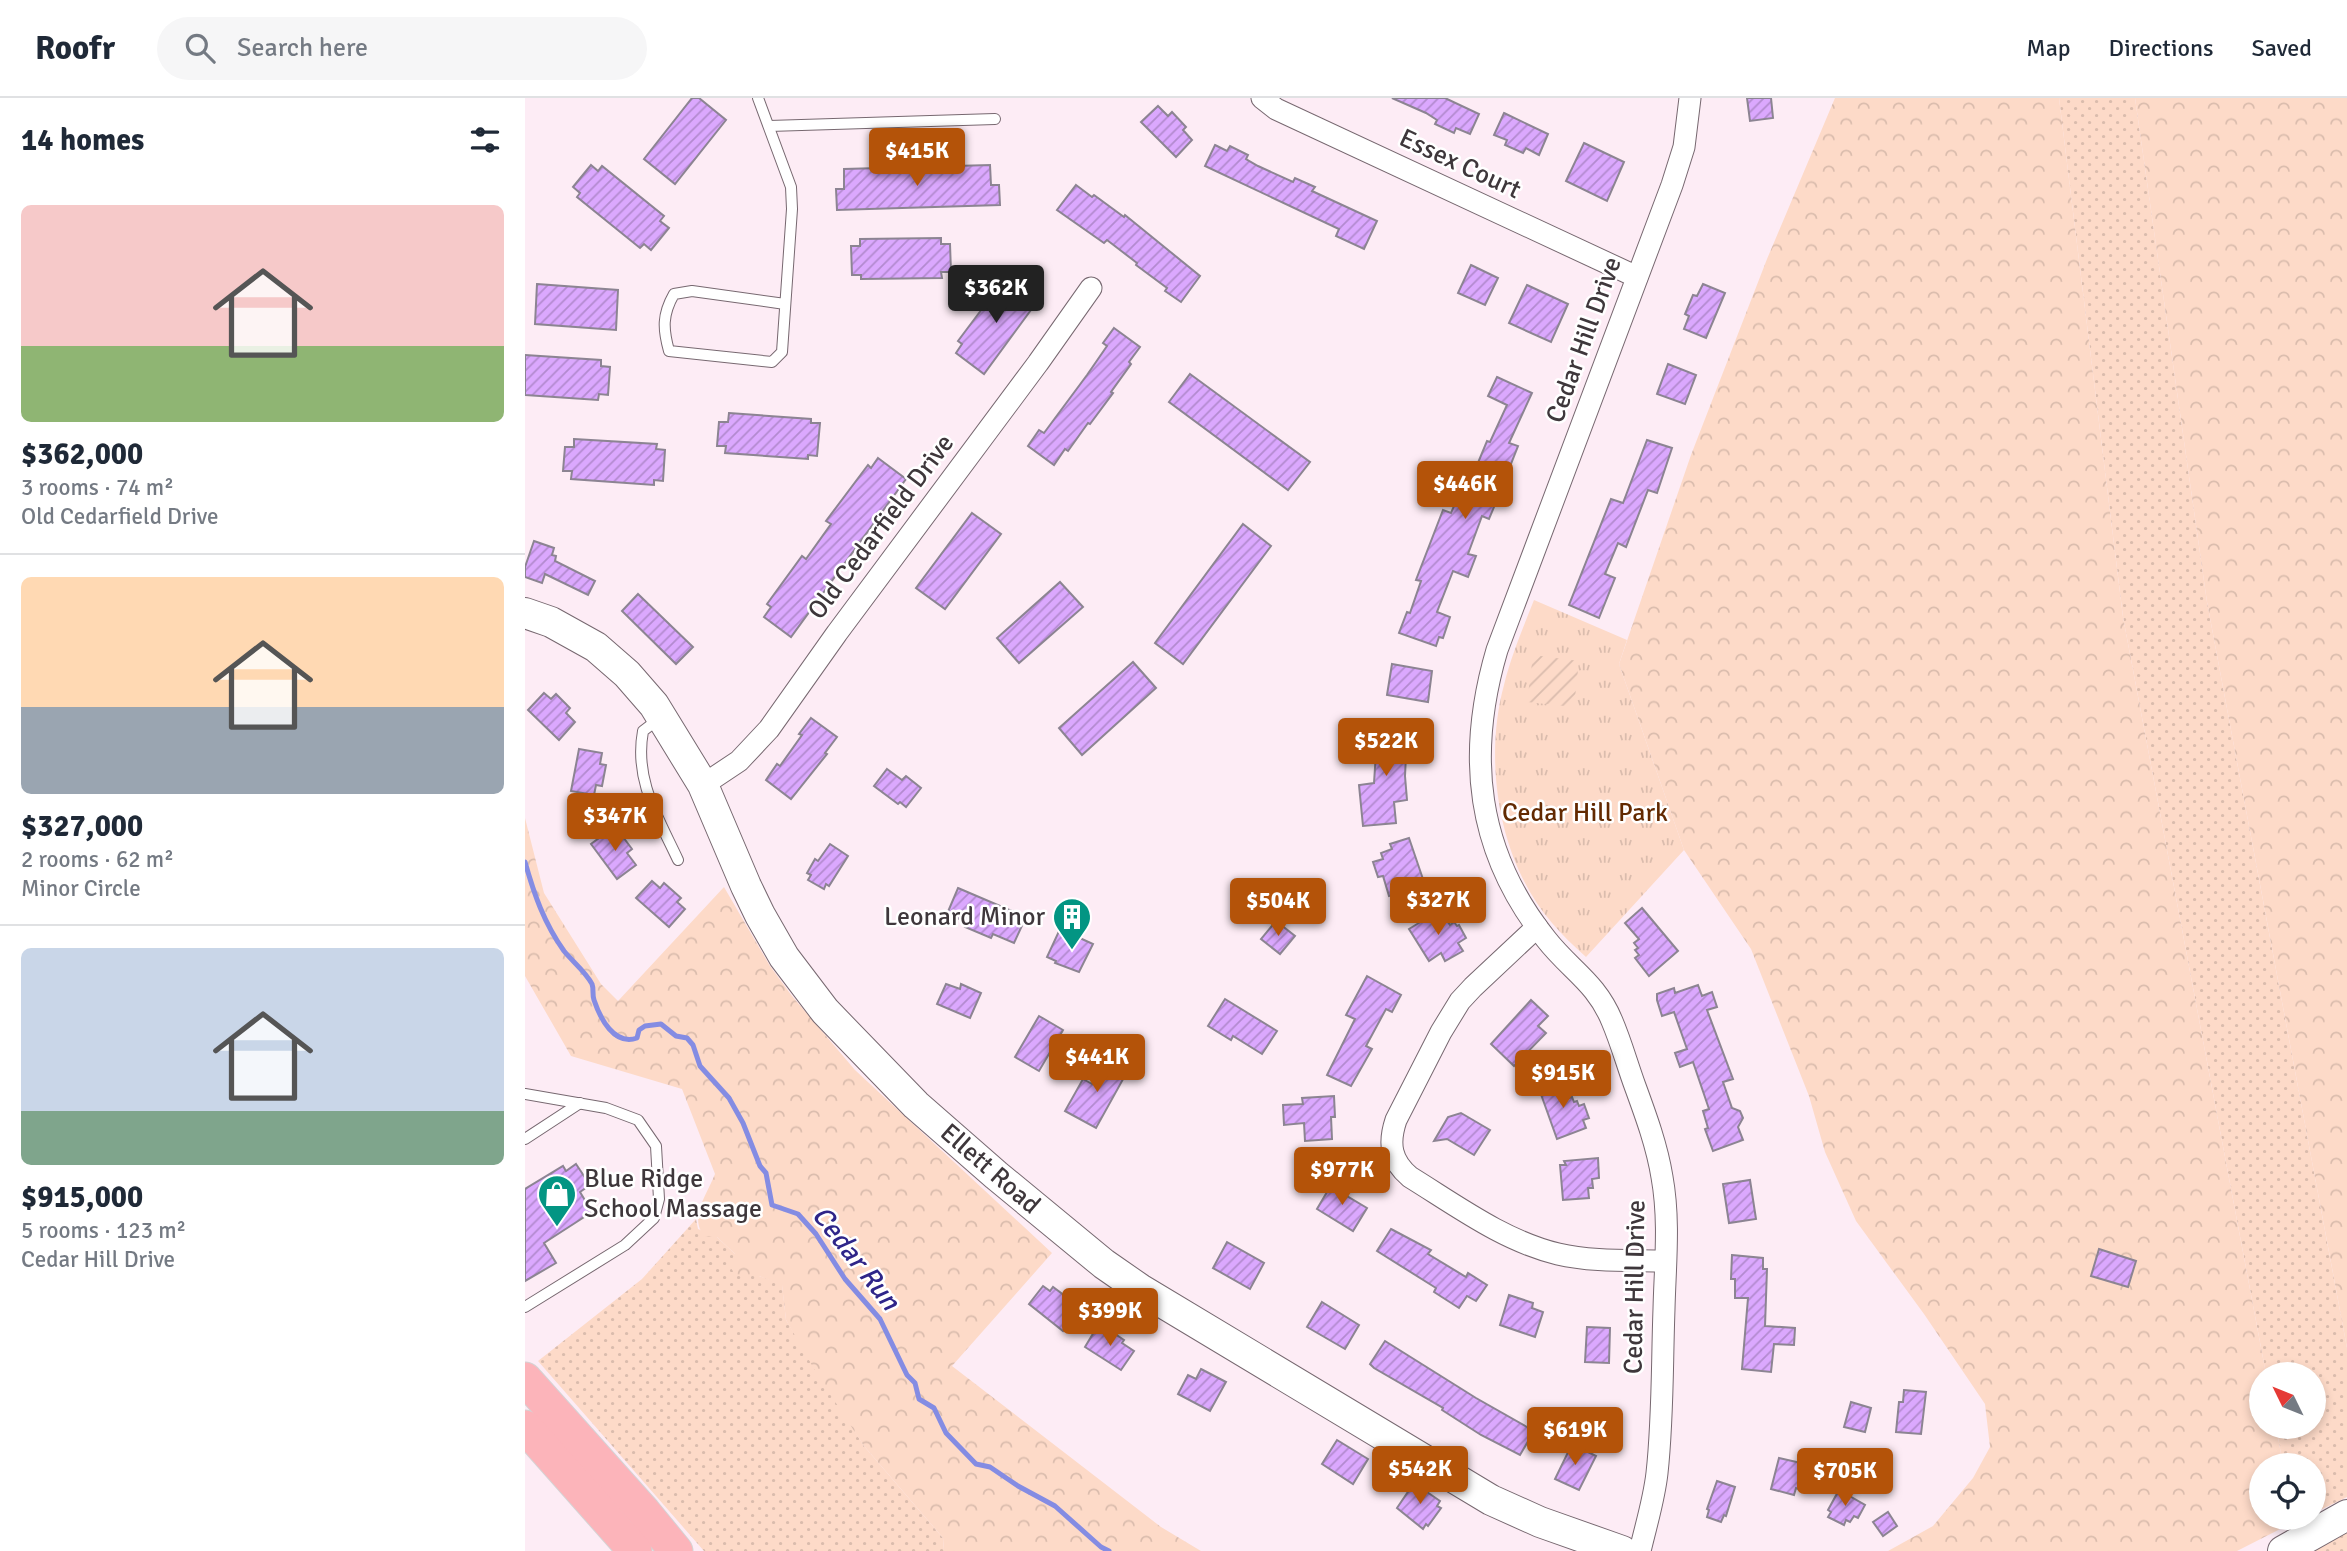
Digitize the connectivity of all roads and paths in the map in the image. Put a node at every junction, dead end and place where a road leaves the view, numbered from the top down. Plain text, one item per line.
1 (758, 98) edge
2 (1262, 98) edge
3 (1689, 98) edge
4 (995, 119) dead end
5 (769, 126) junction
6 (1637, 277) junction
7 (1091, 288) dead end
8 (785, 304) junction
9 (525, 613) edge
10 (662, 716) junction
11 (703, 785) junction
12 (678, 860) dead end
13 (1537, 927) junction
14 (525, 1094) edge
15 (580, 1103) junction
16 (525, 1139) edge
17 (1665, 1261) junction
18 (525, 1307) edge
19 (525, 1379) edge
20 (525, 1427) edge
21 (2347, 1515) edge
22 (635, 1551) edge
23 (676, 1551) edge
24 (1622, 1551) edge
25 (1640, 1551) edge
26 (2283, 1551) edge

1 - 5 lane
2 - 6 street, Essex Court
3 - 6 street, Cedar Hill Drive
4 - 5 lane
5 - 8 lane
6 - 13 street, Cedar Hill Drive
7 - 11 street, Old Cedarfield Drive
8 - 8 lane
9 - 10 street, Ellett Road
10 - 11 street, Ellett Road
10 - 12 lane
11 - 24 street, Ellett Road
13 - 17 street, Cedar Hill Drive
13 - 17 street
14 - 15 lane
15 - 16 lane
15 - 18 lane
17 - 25 street, Cedar Hill Drive
19 - 23 main road
20 - 22 main road
21 - 26 street

